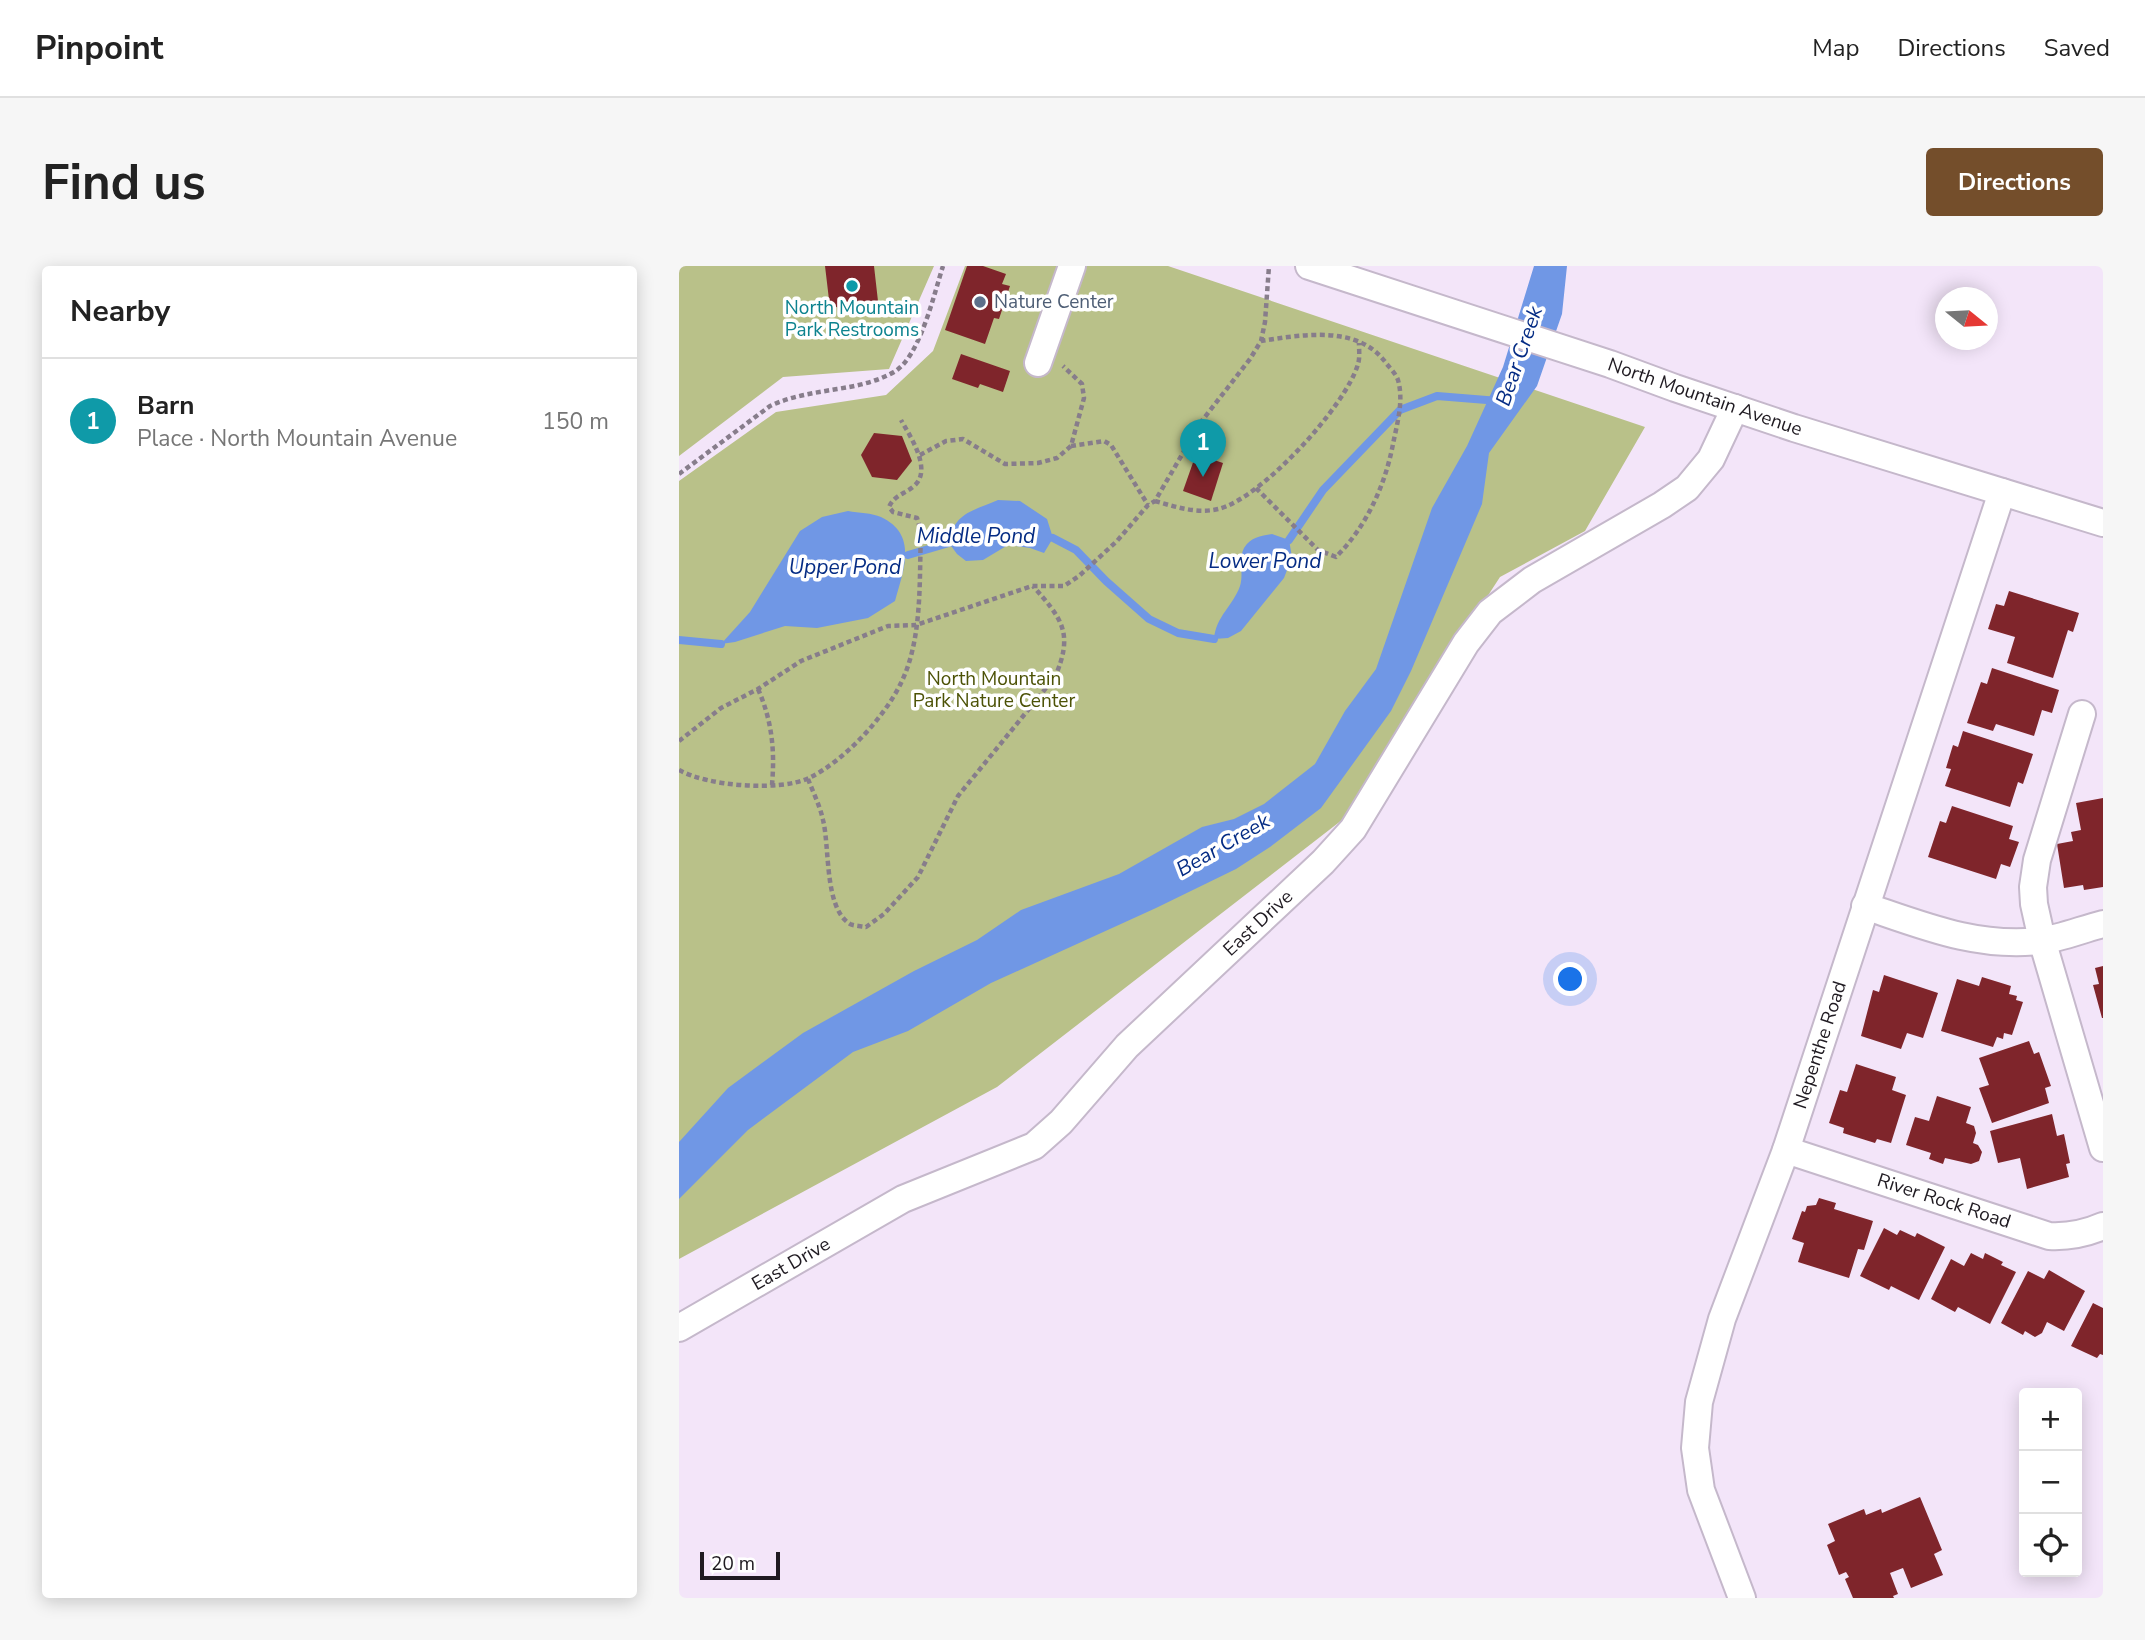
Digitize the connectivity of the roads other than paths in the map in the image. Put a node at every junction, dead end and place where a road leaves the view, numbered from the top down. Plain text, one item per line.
1 (1072, 266) edge
2 (1309, 266) edge
3 (1040, 358) road end
4 (1735, 408) junction
5 (2002, 492) junction
6 (2103, 523) edge
7 (2083, 714) dead end
8 (1865, 906) junction
9 (2103, 924) edge
10 (2042, 940) junction
11 (2103, 1148) edge
12 (1786, 1150) junction
13 (2103, 1226) edge
14 (679, 1328) edge
15 (1742, 1598) edge

1 - 3 street
2 - 4 street, North Mountain Avenue
4 - 5 street, North Mountain Avenue
4 - 14 street, East Drive
5 - 6 street, North Mountain Avenue
5 - 8 street, Nepenthe Road
7 - 10 street
8 - 10 street
8 - 12 street, Nepenthe Road
9 - 10 street
10 - 11 street
12 - 13 street, River Rock Road
12 - 15 street, Nepenthe Road

